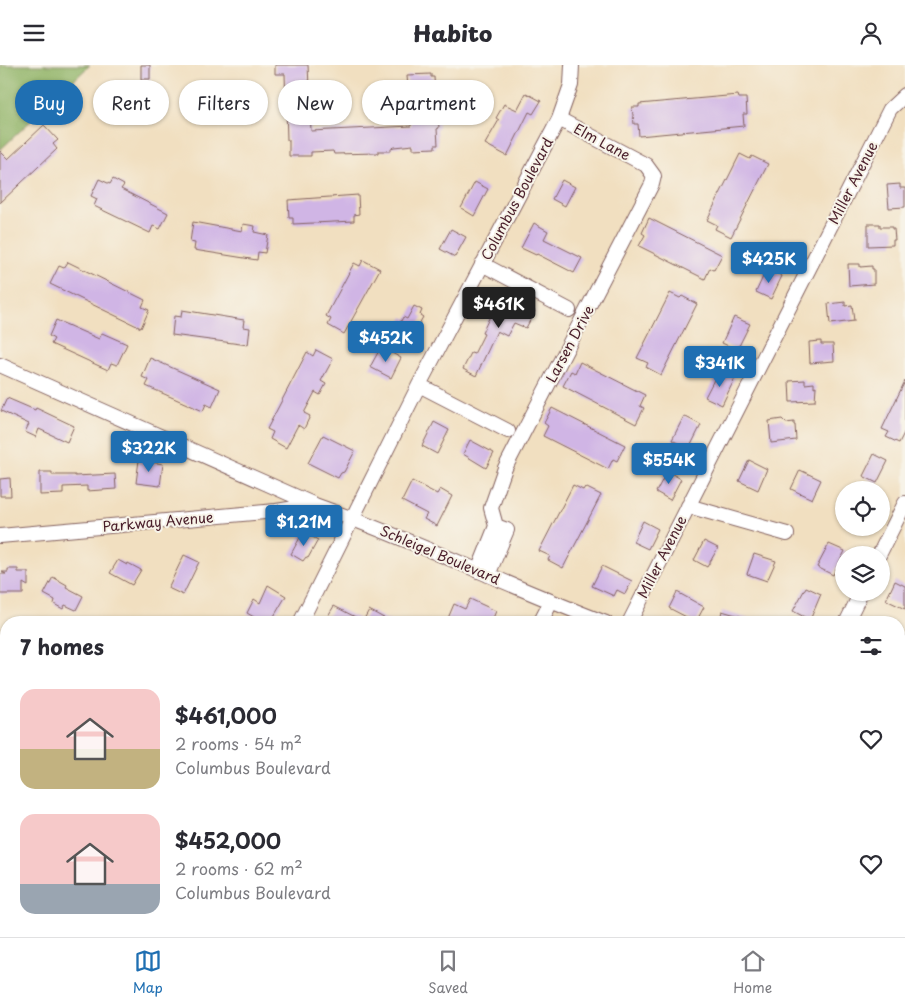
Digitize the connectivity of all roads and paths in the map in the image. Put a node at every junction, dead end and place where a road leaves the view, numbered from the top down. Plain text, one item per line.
1 (572, 65) edge
2 (905, 95) edge
3 (559, 119) junction
4 (646, 165) joint
5 (482, 264) junction
6 (569, 310) dead end
7 (0, 365) edge
8 (419, 385) junction
9 (508, 431) dead end
10 (905, 503) edge
11 (315, 505) junction
12 (688, 506) junction
13 (352, 518) junction
14 (787, 534) dead end
15 (0, 535) edge
16 (884, 546) edge
17 (483, 573) junction
18 (858, 601) edge
19 (551, 602) junction
20 (303, 616) edge
21 (544, 616) edge
22 (588, 616) edge
23 (633, 616) edge
24 (851, 616) edge

1 - 3 street, Columbus Boulevard
2 - 12 street, Miller Avenue
3 - 4 street, Elm Lane
3 - 5 street, Columbus Boulevard
4 - 17 street, Larsen Drive
5 - 6 street
5 - 8 street, Columbus Boulevard
7 - 11 street, Schleigel Boulevard
8 - 9 street
8 - 13 street, Columbus Boulevard
10 - 16 street
11 - 13 street, Schleigel Boulevard
11 - 15 street, Parkway Avenue
12 - 14 street
12 - 23 street, Miller Avenue
13 - 17 street, Schleigel Boulevard
13 - 20 street, Columbus Boulevard
17 - 19 street, Schleigel Boulevard
18 - 24 street
19 - 21 street
19 - 22 street, Schleigel Boulevard

